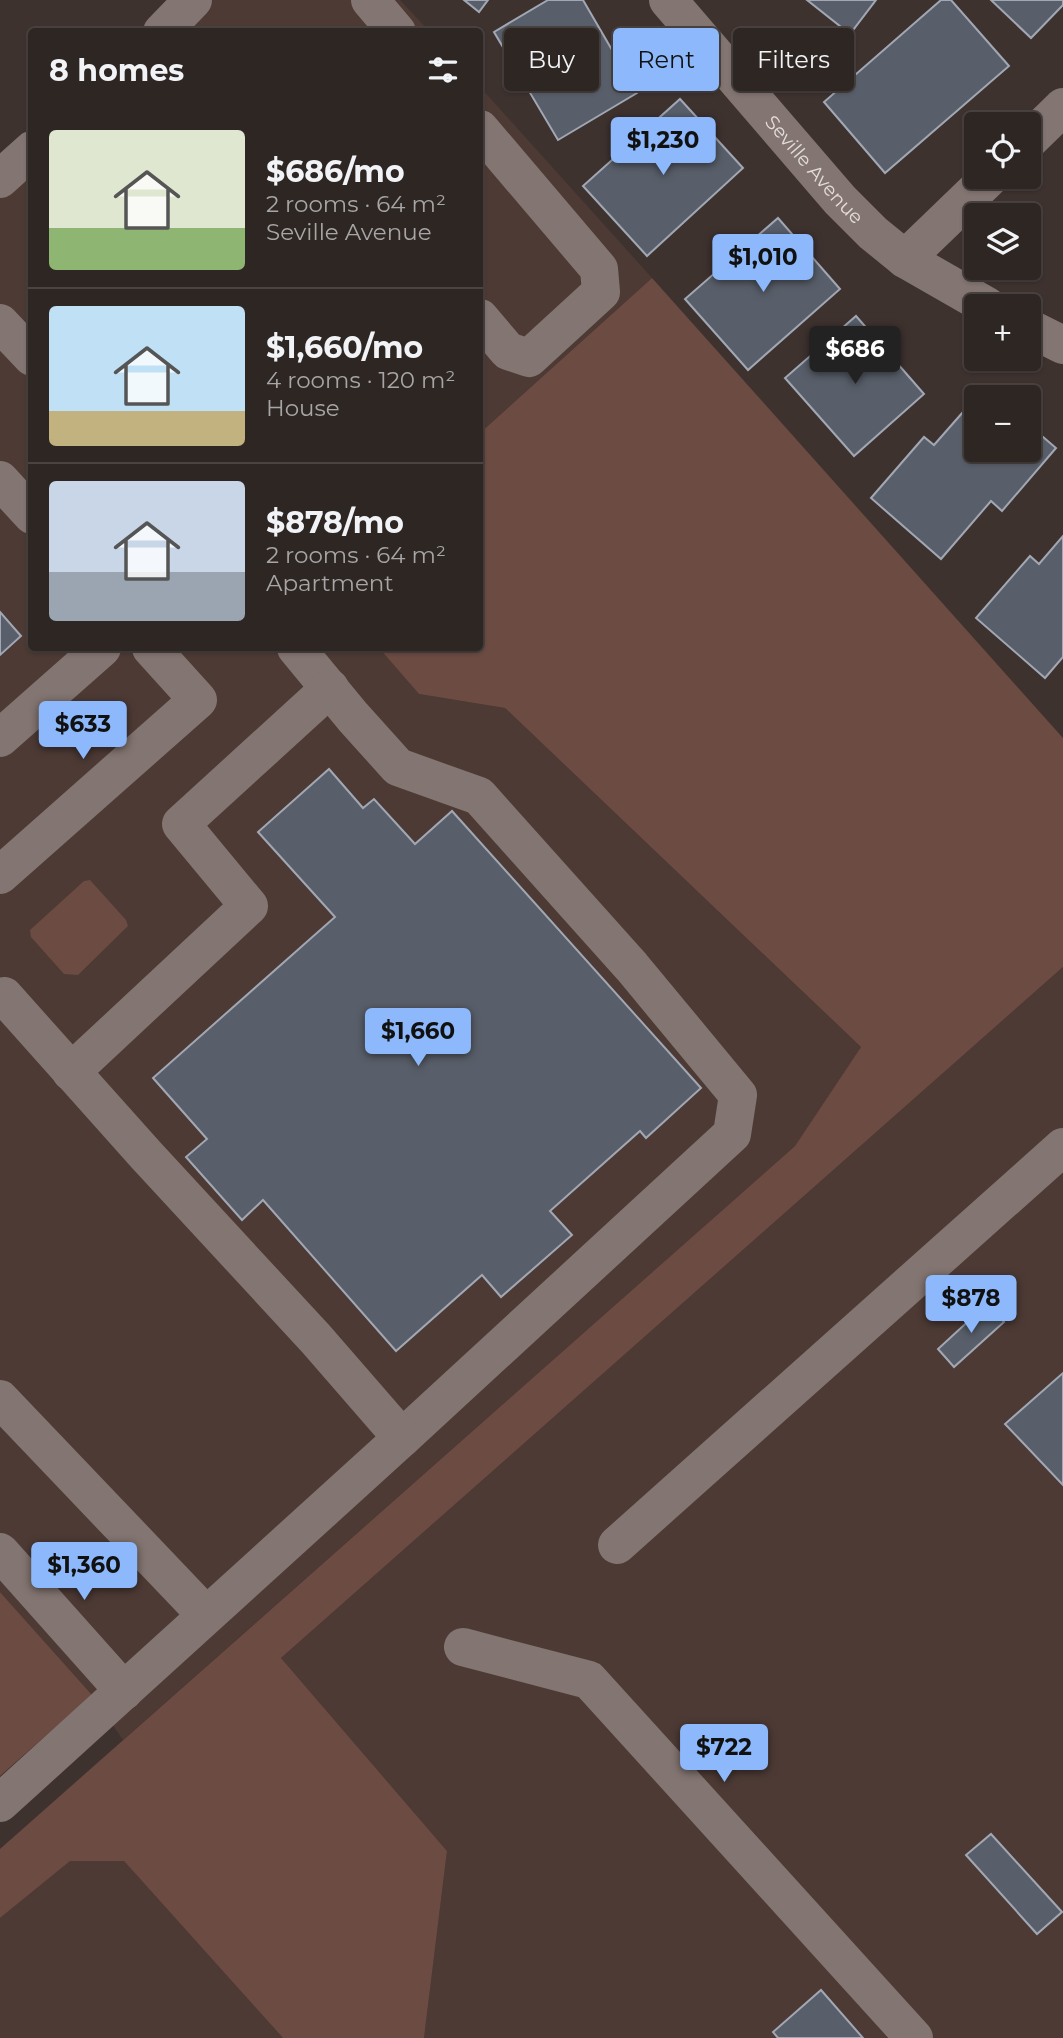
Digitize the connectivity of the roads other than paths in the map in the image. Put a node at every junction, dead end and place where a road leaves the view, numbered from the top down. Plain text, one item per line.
1 (193, 0) edge
2 (370, 0) edge
3 (668, 0) edge
4 (166, 28) edge
5 (394, 28) edge
6 (1063, 107) edge
7 (1041, 128) edge
8 (483, 133) edge
9 (28, 154) edge
10 (0, 179) edge
11 (978, 189) edge
12 (905, 259) junction
13 (967, 294) edge
14 (483, 322) edge
15 (0, 323) edge
16 (1041, 334) edge
17 (1063, 345) edge
18 (28, 354) edge
19 (0, 480) edge
20 (28, 511) edge
21 (99, 651) edge
22 (154, 651) edge
23 (299, 651) edge
24 (330, 688) junction
25 (0, 738) edge
26 (0, 875) edge
27 (0, 999) edge
28 (71, 1072) junction
29 (1063, 1147) edge
30 (0, 1399) edge
31 (402, 1438) junction
32 (617, 1545) dead end
33 (0, 1552) edge
34 (206, 1615) junction
35 (463, 1647) dead end
36 (124, 1691) junction
37 (0, 1803) edge
38 (914, 2038) edge

1 - 4 street
2 - 5 street
3 - 12 street, Seville Avenue
6 - 7 street
8 - 14 street
9 - 10 street
11 - 12 street
12 - 13 street, Seville Avenue
15 - 18 street
16 - 17 street
19 - 20 street
21 - 25 street
22 - 26 street
23 - 24 street
24 - 28 street
24 - 31 street
27 - 28 street
28 - 31 street
29 - 32 street
30 - 34 street
31 - 34 street
33 - 36 street
34 - 36 street
35 - 38 street
36 - 37 street

